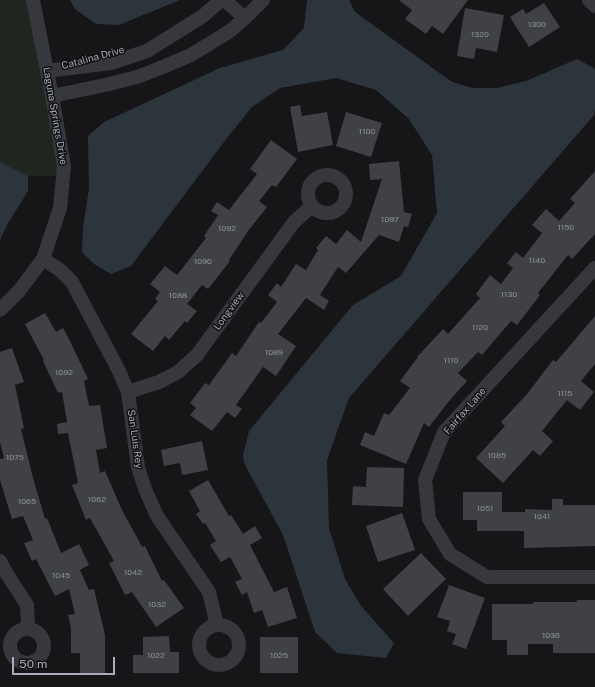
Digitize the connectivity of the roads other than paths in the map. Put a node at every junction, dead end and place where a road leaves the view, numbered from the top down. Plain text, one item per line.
1 (33, 0) edge
2 (222, 0) edge
3 (263, 0) edge
4 (589, 0) edge
5 (595, 6) edge
6 (245, 18) junction
7 (166, 38) junction
8 (111, 63) junction
9 (47, 71) junction
10 (115, 82) junction
11 (52, 96) junction
12 (312, 206) dead end
13 (43, 259) junction
14 (595, 268) edge
15 (0, 310) edge
16 (128, 392) junction
17 (0, 560) edge
18 (595, 577) edge
19 (217, 625) dead end
20 (28, 629) dead end

1 - 9 street, Laguna Springs Drive
2 - 6 street
2 - 7 street, Catalina Drive
3 - 6 street
4 - 5 street
6 - 10 street
7 - 8 street, Catalina Drive
7 - 9 street, Catalina Drive
8 - 9 street, Catalina Drive
8 - 10 street
9 - 11 street, Laguna Springs Drive
10 - 11 street
11 - 13 street, Laguna Springs Drive
12 - 16 street, Longview
13 - 15 street, Laguna Springs Drive
13 - 16 street, San Luis Rey
14 - 18 street, Fairfax Lane
16 - 19 street, San Luis Rey
17 - 20 street

